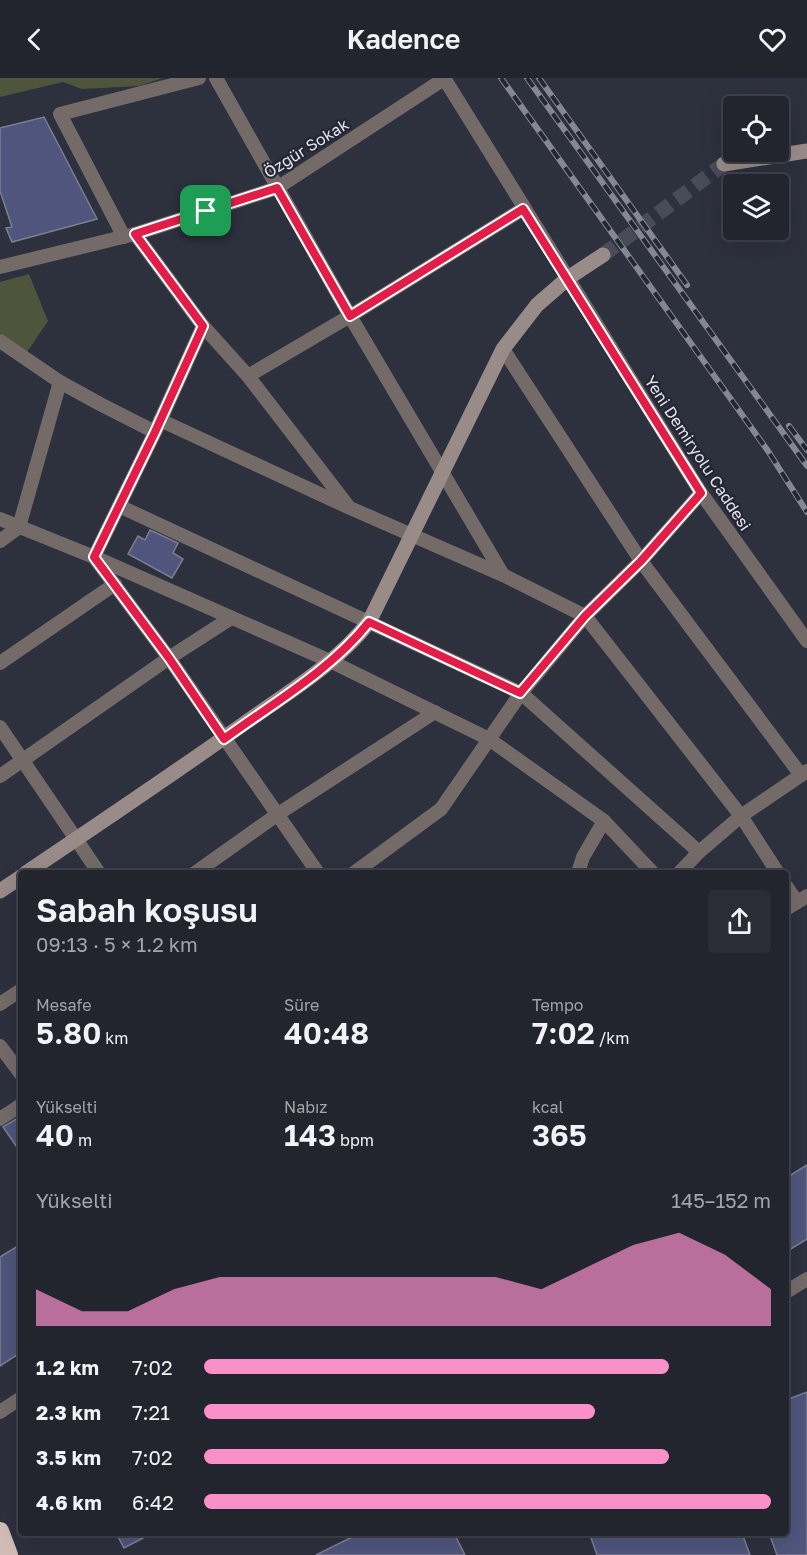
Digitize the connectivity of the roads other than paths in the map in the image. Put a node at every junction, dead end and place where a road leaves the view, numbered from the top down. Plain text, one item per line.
1 (199, 78) edge
2 (216, 78) edge
3 (444, 78) edge
4 (807, 151) edge
5 (724, 164) tunnel mouth
6 (277, 188) junction
7 (523, 209) junction
8 (130, 236) junction
9 (603, 255) tunnel mouth
10 (0, 267) edge
11 (568, 279) junction
12 (350, 316) junction
13 (203, 326) junction
14 (0, 341) edge
15 (503, 349) junction
16 (248, 376) junction
17 (60, 382) junction
18 (158, 426) junction
19 (444, 472) junction
20 (701, 493) junction
21 (119, 506) junction
22 (350, 508) junction
23 (0, 519) edge
24 (19, 527) junction
25 (412, 536) junction
26 (0, 541) edge
27 (94, 557) junction
28 (641, 561) junction
29 (503, 575) junction
30 (115, 584) junction
31 (585, 616) junction
32 (231, 618) junction
33 (369, 622) junction
34 (807, 641) edge
35 (169, 658) junction
36 (330, 662) junction
37 (0, 663) edge
38 (520, 693) junction
39 (435, 712) junction
40 (0, 727) edge
41 (224, 739) junction
42 (489, 739) junction
43 (24, 760) junction
44 (804, 773) edge
45 (0, 776) edge
46 (278, 814) junction
47 (741, 816) junction
48 (604, 821) junction
49 (76, 839) junction
50 (699, 852) junction
51 (30, 870) edge
52 (97, 870) edge
53 (199, 870) edge
54 (316, 870) edge
55 (358, 870) edge
56 (579, 870) edge
57 (650, 870) edge
58 (682, 870) edge
59 (776, 870) edge
60 (18, 879) edge
61 (0, 891) edge
62 (18, 992) edge
63 (0, 1004) edge
64 (0, 1046) edge
65 (18, 1070) edge
66 (18, 1107) edge
67 (0, 1119) edge
68 (807, 1279) edge
69 (789, 1290) edge
70 (18, 1400) edge
71 (0, 1412) edge
72 (0, 1531) edge
73 (9, 1555) edge

1 - 8 street
2 - 6 street
3 - 6 street, Özgür Sokak
3 - 7 street, Yeni Demiryolu Caddesi
4 - 5 street
6 - 8 street, Özgür Sokak
6 - 12 street
7 - 11 street, Yeni Demiryolu Caddesi
7 - 12 street
8 - 10 street, Özgür Sokak
8 - 13 street
9 - 11 street
11 - 15 street
11 - 20 street, Yeni Demiryolu Caddesi
12 - 16 street
12 - 19 street
13 - 16 street
13 - 18 street
14 - 17 street
15 - 19 street
15 - 28 street
16 - 22 street
17 - 18 street
17 - 24 street
18 - 21 street
18 - 22 street
19 - 25 street
19 - 29 street
20 - 28 street
20 - 34 street, Yeni Demiryolu Caddesi
21 - 27 street
21 - 33 street
22 - 25 street
23 - 24 street
24 - 26 street
24 - 27 street
25 - 29 street
25 - 33 street
27 - 30 street
27 - 32 street
28 - 31 street
28 - 44 street
29 - 31 street
30 - 35 street
30 - 37 street
31 - 38 street
31 - 47 street
32 - 35 street
32 - 36 street
33 - 36 street
33 - 38 street
35 - 41 street
35 - 43 street
36 - 39 street
36 - 41 street
38 - 42 street
38 - 50 street
39 - 42 street
39 - 46 street
40 - 43 street
41 - 46 street
41 - 49 street
42 - 48 street
42 - 55 street
43 - 45 street
43 - 49 street
44 - 47 street
46 - 53 street
46 - 54 street
47 - 50 street
47 - 59 street
48 - 56 street
48 - 57 street
49 - 51 street
49 - 52 street
50 - 58 street
60 - 61 street
62 - 63 street
64 - 65 street
66 - 67 street
68 - 69 street
70 - 71 street
72 - 73 highway

